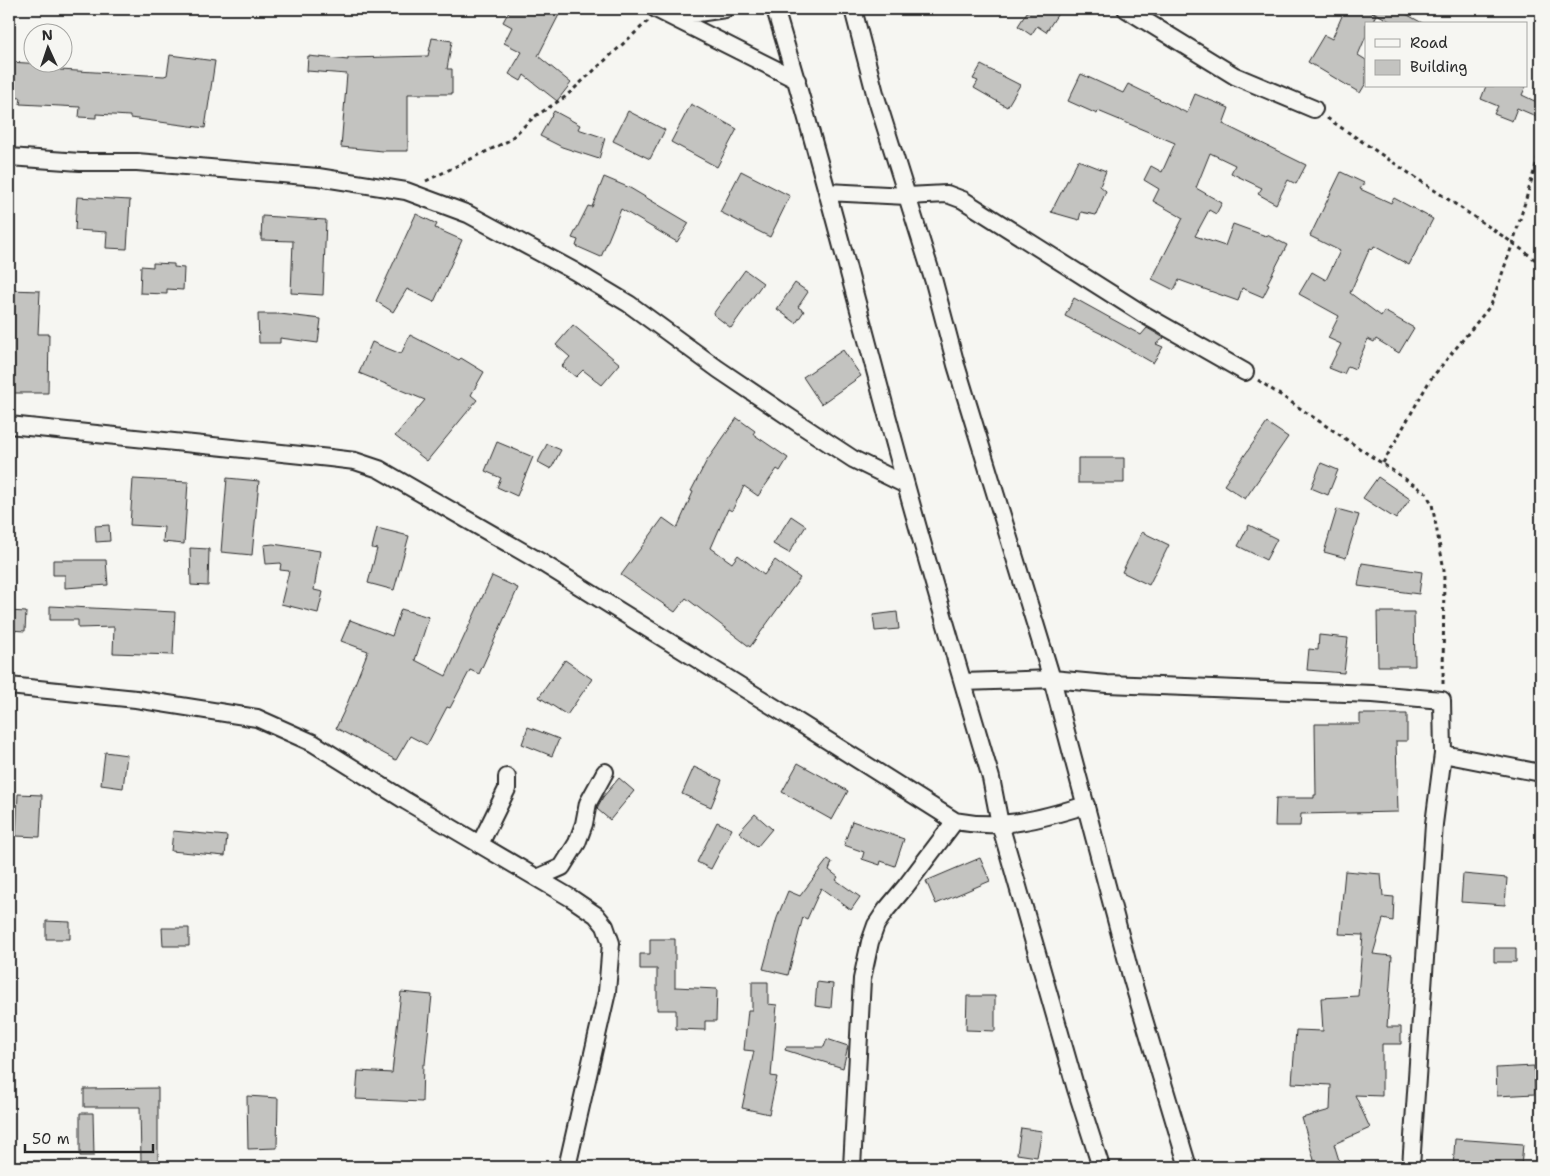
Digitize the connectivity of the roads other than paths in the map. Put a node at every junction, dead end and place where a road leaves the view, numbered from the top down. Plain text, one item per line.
1 (725, 9) edge
2 (775, 9) edge
3 (853, 9) edge
4 (1126, 9) edge
5 (661, 12) edge
6 (797, 80) junction
7 (1314, 110) road end
8 (9, 157) edge
9 (827, 192) junction
10 (907, 196) junction
11 (1245, 372) road end
12 (9, 425) edge
13 (906, 485) junction
14 (1052, 679) junction
15 (963, 682) junction
16 (9, 686) edge
17 (1443, 754) junction
18 (605, 772) dead end
19 (1541, 772) edge
20 (508, 777) dead end
21 (1086, 805) junction
22 (954, 821) junction
23 (1000, 824) junction
24 (480, 844) junction
25 (538, 878) junction
26 (567, 1167) edge
27 (852, 1167) edge
28 (1100, 1167) edge
29 (1188, 1167) edge
30 (1411, 1167) edge

1 - 5 street
2 - 6 street
3 - 10 street
4 - 7 street
5 - 6 street
6 - 9 street
8 - 13 street
9 - 10 street
9 - 13 street
10 - 11 street
10 - 14 street
12 - 22 street
13 - 15 street
14 - 15 street
14 - 17 street
14 - 21 street
15 - 23 street
16 - 24 street
17 - 19 street
17 - 30 street
18 - 25 street
20 - 24 street
21 - 23 street
21 - 29 street
22 - 23 street
22 - 27 street
23 - 28 street
24 - 25 street
25 - 26 street

